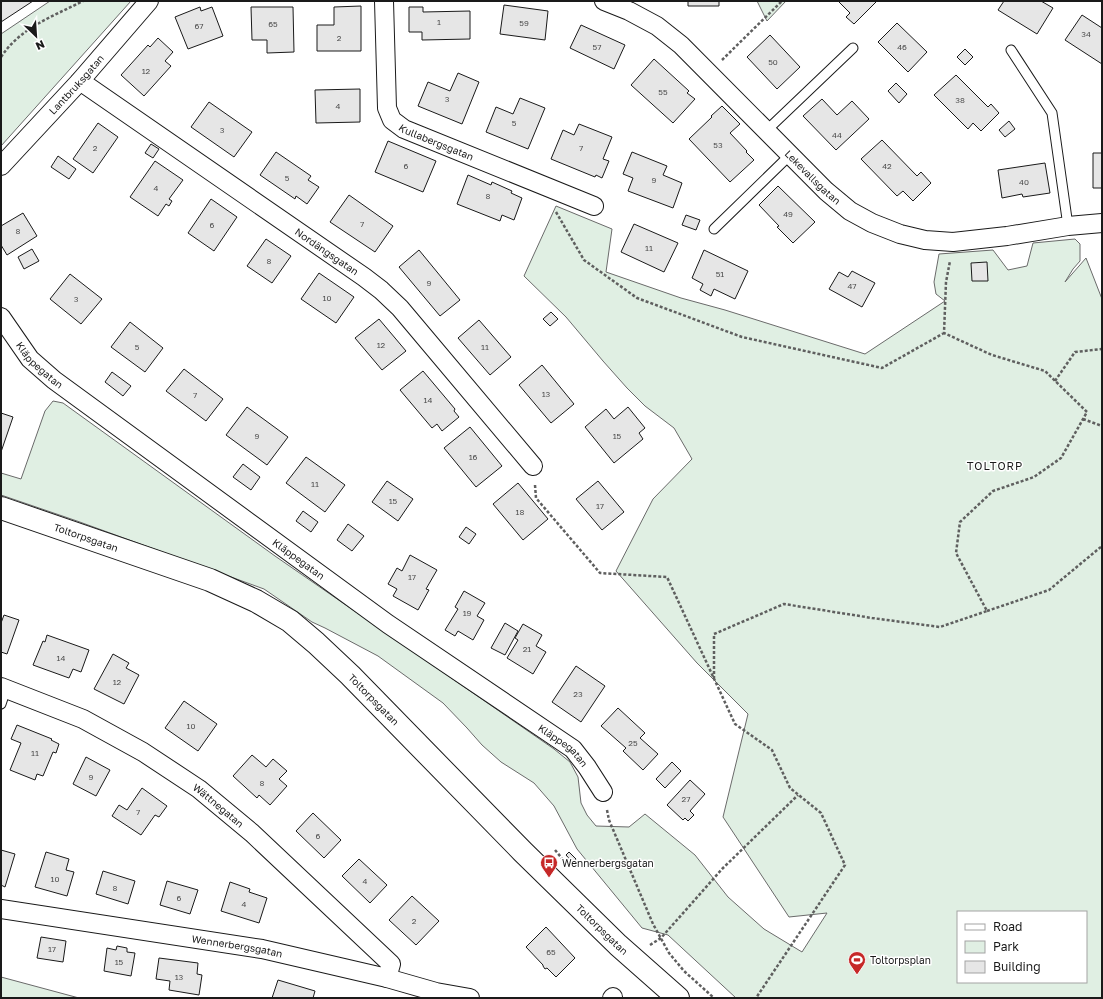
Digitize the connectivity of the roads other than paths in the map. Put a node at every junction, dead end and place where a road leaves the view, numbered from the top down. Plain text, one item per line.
1 (149, 1) edge
2 (384, 1) edge
3 (604, 1) edge
4 (853, 48) dead end
5 (1011, 50) dead end
6 (80, 81) junction
7 (766, 131) junction
8 (790, 155) junction
9 (1, 166) edge
10 (594, 206) dead end
11 (1102, 223) edge
12 (1068, 226) junction
13 (714, 229) dead end
14 (1, 317) edge
15 (533, 466) road end
16 (1, 508) edge
17 (3, 693) edge
18 (603, 792) road end
19 (1, 909) edge
20 (387, 978) junction
21 (470, 998) edge
22 (678, 998) edge

1 - 6 street, Lantbruksgatan
2 - 10 street, Kullabergsgatan
3 - 7 street, Lekevallsgatan
4 - 7 lane
5 - 12 lane
6 - 9 street, Lantbruksgatan
6 - 15 street, Nordängsgatan
7 - 8 street, Lekevallsgatan
8 - 12 street, Lekevallsgatan
8 - 13 lane
11 - 12 street, Lekevallsgatan
14 - 18 street, Kläppegatan
16 - 22 street, Toltorpsgatan
17 - 20 street, Wättnegatan
19 - 20 street, Wennerbergsgatan
20 - 21 street, Wennerbergsgatan

